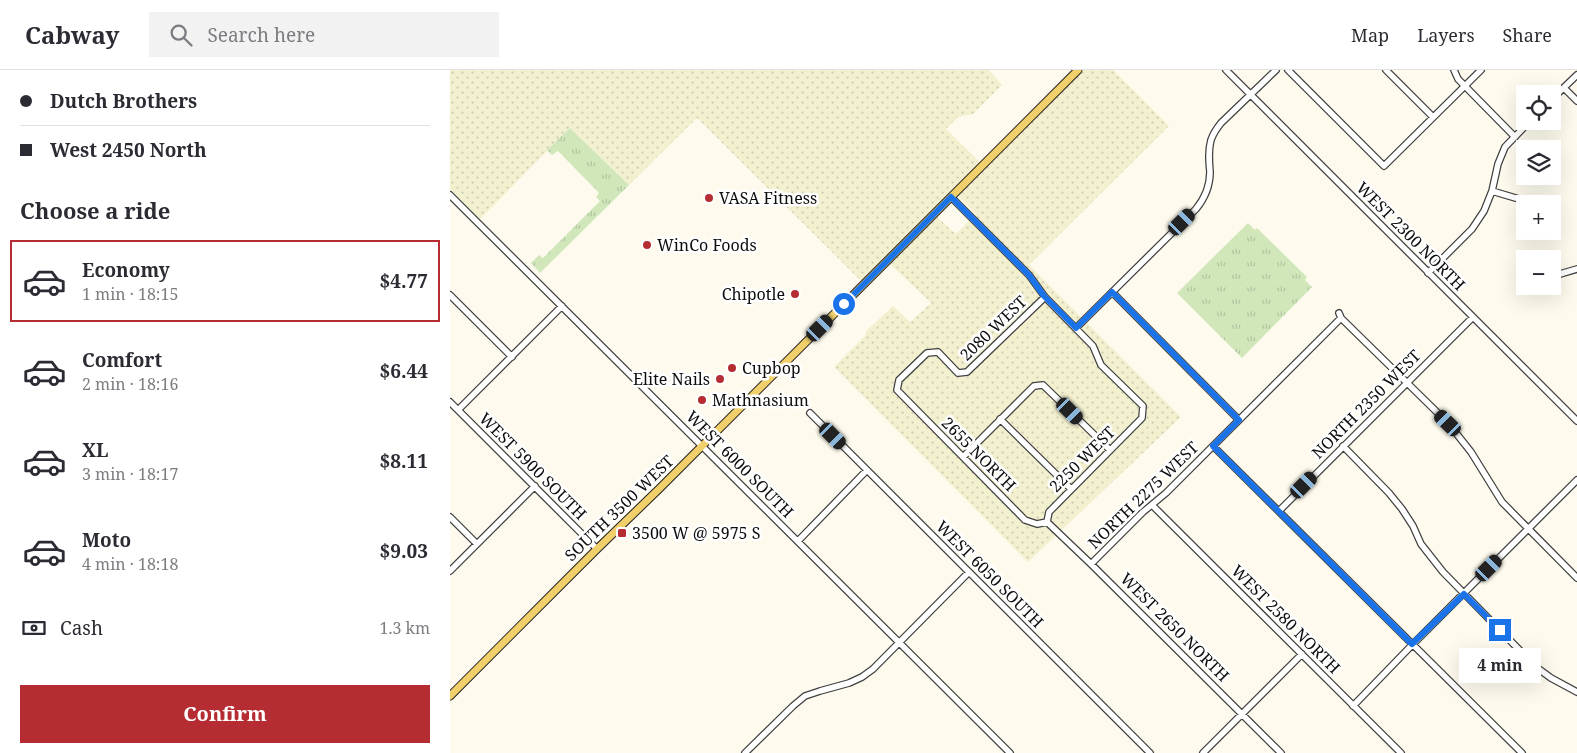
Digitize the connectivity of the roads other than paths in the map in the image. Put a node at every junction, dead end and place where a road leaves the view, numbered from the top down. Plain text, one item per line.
1 (1078, 70) edge
2 (1226, 70) edge
3 (1276, 70) edge
4 (1288, 70) edge
5 (1386, 70) edge
6 (1454, 70) edge
7 (1481, 70) edge
8 (1577, 75) edge
9 (1465, 86) junction
10 (1564, 88) junction
11 (1561, 91) edge
12 (1250, 94) junction
13 (1577, 101) edge
14 (1433, 117) junction
15 (1522, 130) edge
16 (1515, 137) junction
17 (1492, 191) junction
18 (951, 197) junction
19 (451, 198) edge
20 (1516, 198) edge
21 (1577, 269) edge
22 (1428, 273) junction
23 (1561, 274) edge
24 (1112, 292) junction
25 (450, 295) edge
26 (1044, 296) junction
27 (562, 306) junction
28 (1473, 317) junction
29 (1076, 328) junction
30 (512, 357) junction
31 (1407, 383) junction
32 (897, 390) joint
33 (450, 402) edge
34 (458, 410) junction
35 (810, 414) dead end
36 (1000, 419) junction
37 (1239, 420) junction
38 (1577, 421) edge
39 (702, 446) junction
40 (1213, 446) junction
41 (1343, 446) junction
42 (1110, 450) junction
43 (963, 457) junction
44 (867, 470) junction
45 (1577, 480) edge
46 (535, 486) junction
47 (1071, 490) junction
48 (1152, 505) junction
49 (1279, 511) junction
50 (450, 517) edge
51 (1048, 522) junction
52 (1528, 529) junction
53 (798, 541) junction
54 (477, 544) junction
55 (597, 549) junction
56 (1091, 564) junction
57 (450, 571) edge
58 (969, 572) junction
59 (1577, 578) edge
60 (1464, 594) junction
61 (900, 643) junction
62 (1412, 644) junction
63 (1302, 654) junction
64 (1577, 692) edge
65 (450, 696) edge
66 (1354, 706) junction
67 (1242, 714) junction
68 (745, 753) edge
69 (1010, 753) edge
70 (1150, 753) edge
71 (1203, 753) edge
72 (1281, 753) edge
73 (1401, 753) edge
74 (1522, 753) edge

1 - 18 main road, SOUTH 3500 WEST
2 - 12 street, WEST 2300 NORTH
3 - 12 street
4 - 14 street
5 - 14 street
6 - 9 street
7 - 9 street
8 - 10 street
9 - 14 street
9 - 16 street
10 - 11 street
10 - 13 street
12 - 22 street, WEST 2300 NORTH
12 - 24 street
15 - 16 street
16 - 17 street
17 - 20 street
17 - 22 street
18 - 26 street
18 - 39 main road, SOUTH 3500 WEST
19 - 27 street, WEST 6000 SOUTH
21 - 23 street
22 - 28 street, WEST 2300 NORTH
24 - 29 street
24 - 37 street
25 - 30 street
26 - 29 street
26 - 32 street, 2080 WEST
27 - 30 street
27 - 39 street, WEST 6000 SOUTH
28 - 31 street, NORTH 2350 WEST
28 - 38 street, WEST 2300 NORTH
29 - 42 street, 2250 WEST
30 - 34 street
31 - 37 street, NORTH 2275 WEST
31 - 41 street, NORTH 2350 WEST
31 - 52 street
32 - 43 street, 2655 NORTH
33 - 34 street, WEST 5900 SOUTH
34 - 46 street, WEST 5900 SOUTH
35 - 44 street, WEST 6050 SOUTH
36 - 42 street
36 - 43 street
36 - 47 street
37 - 40 street, NORTH 2275 WEST
39 - 53 street, WEST 6000 SOUTH
39 - 55 main road, SOUTH 3500 WEST
40 - 48 street, NORTH 2275 WEST
40 - 49 street
41 - 49 street, NORTH 2350 WEST
41 - 60 street
42 - 47 street, 2250 WEST
43 - 51 street, 2655 NORTH
44 - 53 street
44 - 58 street, WEST 6050 SOUTH
45 - 52 street
46 - 54 street
46 - 55 street, WEST 5900 SOUTH
47 - 51 street, 2250 WEST
48 - 56 street, NORTH 2275 WEST
48 - 63 street, WEST 2580 NORTH
49 - 62 street
50 - 54 street
51 - 56 street, WEST 2650 NORTH
52 - 59 street
52 - 60 street
53 - 61 street, WEST 6000 SOUTH
54 - 57 street
55 - 65 main road, SOUTH 3500 WEST
56 - 67 street, WEST 2650 NORTH
58 - 61 street
58 - 70 street, WEST 6050 SOUTH
60 - 62 street
60 - 64 street
61 - 68 street
61 - 69 street, WEST 6000 SOUTH
62 - 66 street
62 - 74 street
63 - 66 street, WEST 2580 NORTH
63 - 67 street
66 - 73 street, WEST 2580 NORTH
67 - 71 street
67 - 72 street, WEST 2650 NORTH

